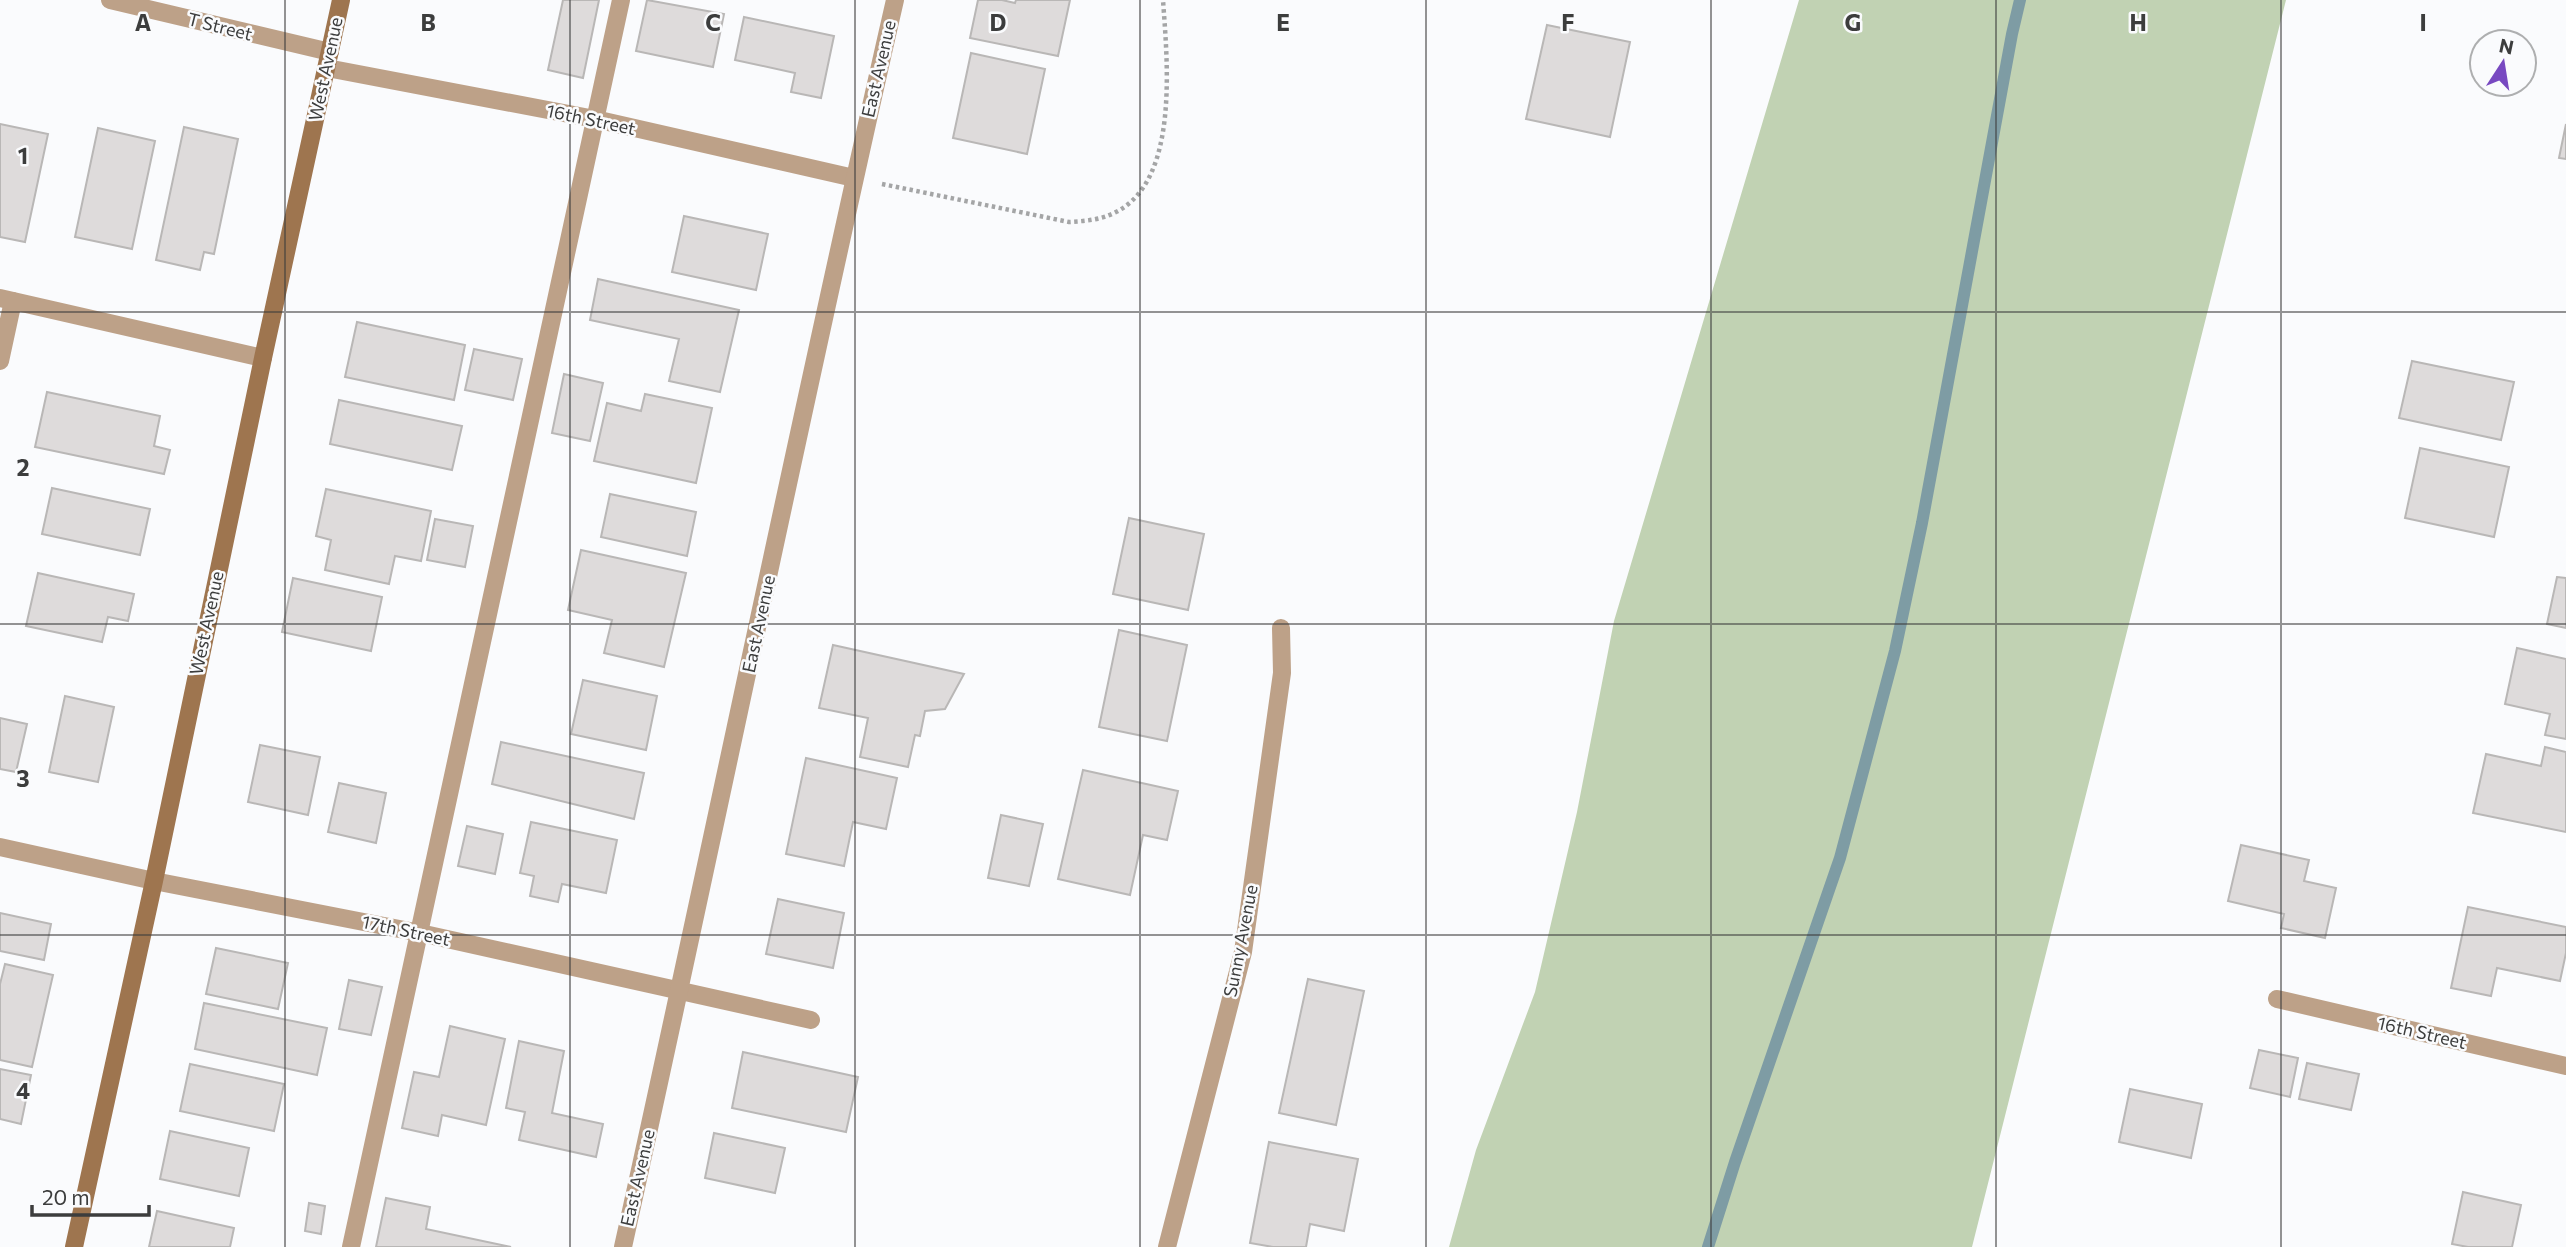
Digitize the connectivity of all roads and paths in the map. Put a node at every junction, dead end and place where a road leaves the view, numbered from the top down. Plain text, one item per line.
1 (110, 0) edge
2 (341, 0) edge
3 (621, 0) edge
4 (895, 0) edge
5 (1163, 0) edge
6 (328, 60) junction
7 (595, 119) junction
8 (854, 178) junction
9 (6, 300) edge
10 (263, 358) junction
11 (0, 361) edge
12 (1281, 628) dead end
13 (0, 847) edge
14 (154, 881) junction
15 (420, 933) junction
16 (680, 990) junction
17 (2277, 999) dead end
18 (811, 1020) dead end
19 (2566, 1066) edge
20 (74, 1247) edge
21 (351, 1247) edge
22 (623, 1247) edge
23 (1167, 1247) edge

1 - 6 street, T Street
2 - 6 main road, West Avenue
3 - 7 street
4 - 8 street, East Avenue
5 - 8 path
6 - 7 street, 16th Street
6 - 10 main road, West Avenue
7 - 8 street, 16th Street
7 - 15 street
8 - 16 street, East Avenue
9 - 10 street
9 - 11 street
10 - 14 main road, West Avenue
12 - 23 street, Sunny Avenue
13 - 14 street, 17th Street
14 - 15 street, 17th Street
14 - 20 main road, West Avenue
15 - 16 street, 17th Street
15 - 21 street
16 - 18 street, 17th Street
16 - 22 street, East Avenue
17 - 19 street, 16th Street

